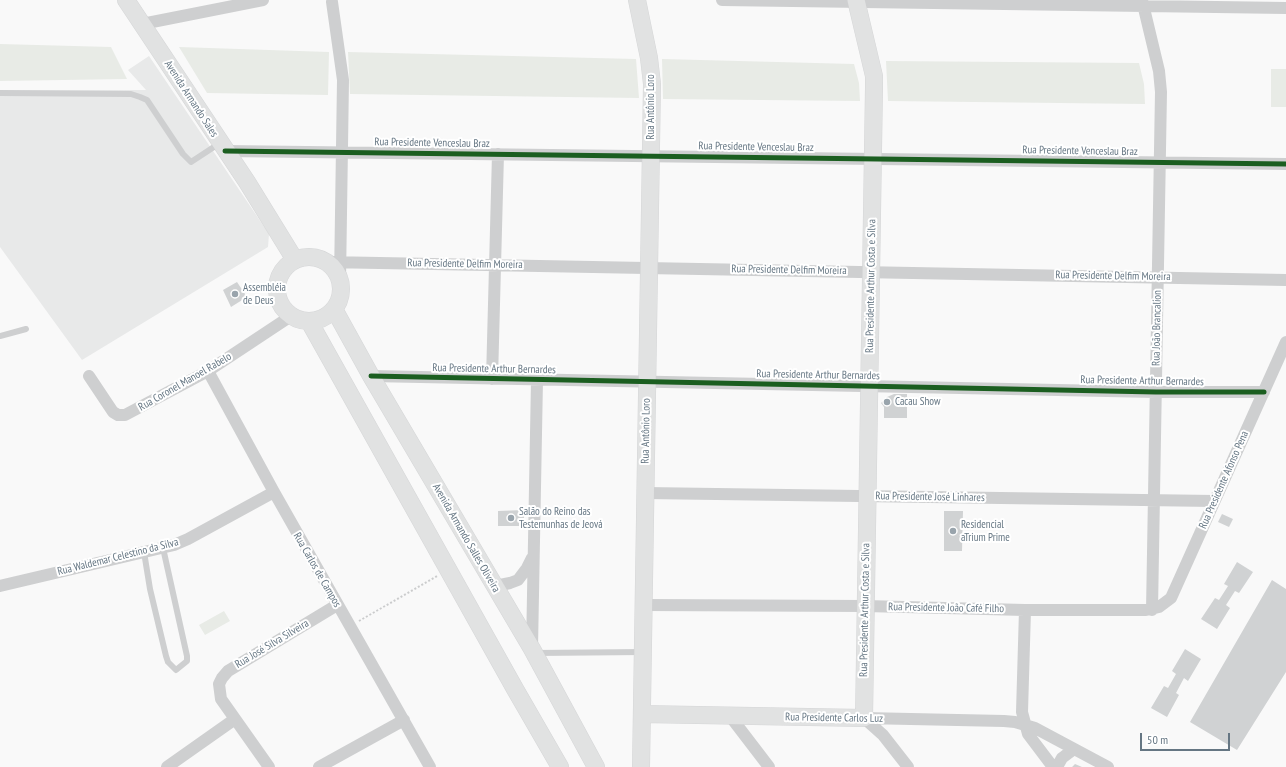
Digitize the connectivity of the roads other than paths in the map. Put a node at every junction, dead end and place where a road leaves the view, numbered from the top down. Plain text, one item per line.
1 (126, 0) edge
2 (263, 0) edge
3 (637, 0) edge
4 (722, 0) edge
5 (332, 1) edge
6 (857, 1) edge
7 (1142, 3) edge
8 (1286, 8) edge
9 (142, 24) junction
10 (0, 93) edge
11 (223, 147) junction
12 (342, 152) junction
13 (498, 154) junction
14 (651, 156) junction
15 (873, 158) junction
16 (1161, 162) junction
17 (1286, 164) edge
18 (341, 233) junction
19 (295, 260) junction
20 (329, 261) junction
21 (364, 262) junction
22 (495, 265) junction
23 (649, 268) junction
24 (871, 272) junction
25 (1158, 277) junction
26 (1286, 280) edge
27 (341, 284) junction
28 (334, 310) junction
29 (291, 316) junction
30 (308, 321) junction
31 (26, 330) dead end
32 (0, 336) edge
33 (1286, 342) edge
34 (208, 371) junction
35 (89, 376) dead end
36 (371, 376) junction
37 (492, 379) junction
38 (537, 380) junction
39 (647, 382) junction
40 (869, 386) junction
41 (1156, 392) junction
42 (1264, 392) junction
43 (274, 492) junction
44 (646, 494) junction
45 (867, 496) junction
46 (1154, 500) junction
47 (1214, 501) junction
48 (163, 548) junction
49 (144, 552) junction
50 (533, 557) junction
51 (0, 586) edge
52 (495, 586) junction
53 (644, 604) junction
54 (337, 605) junction
55 (866, 606) junction
56 (1025, 610) junction
57 (1152, 610) junction
58 (533, 651) junction
59 (643, 652) junction
60 (642, 714) junction
61 (730, 716) junction
62 (864, 718) junction
63 (235, 719) junction
64 (404, 720) junction
65 (1025, 725) junction
66 (1074, 749) junction
67 (167, 767) edge
68 (269, 767) edge
69 (319, 767) edge
70 (430, 767) edge
71 (560, 767) edge
72 (596, 767) edge
73 (641, 767) edge
74 (770, 767) edge
75 (908, 767) edge
76 (1053, 767) edge
77 (1058, 767) edge
78 (1108, 767) edge

1 - 9 street, Avenida Armando Sales
2 - 9 street
3 - 14 street, Rua Antônio Loro
4 - 6 street
5 - 12 street
6 - 7 street
6 - 15 street, Rua Presidente Arthur Costa e Silva
7 - 8 street
7 - 16 street, Rua João Brancalion
9 - 11 street, Avenida Armando Sales
10 - 11 lane
11 - 12 street, Rua Presidente Venceslau Braz
11 - 19 street, Avenida Armando Sales
12 - 13 street, Rua Presidente Venceslau Braz
12 - 18 street
13 - 14 street, Rua Presidente Venceslau Braz
13 - 22 street
14 - 15 street, Rua Presidente Venceslau Braz
14 - 23 street, Rua Antônio Loro
15 - 16 street, Rua Presidente Venceslau Braz
15 - 24 street, Rua Presidente Arthur Costa e Silva
16 - 17 street, Rua Presidente Venceslau Braz
16 - 25 street, Rua João Brancalion
18 - 20 street
18 - 20 street
19 - 20 street
19 - 29 street
20 - 21 street, Rua Presidente Delfim Moreira
20 - 27 street
21 - 22 street, Rua Presidente Delfim Moreira
21 - 27 street
22 - 23 street, Rua Presidente Delfim Moreira
22 - 37 street
23 - 24 street, Rua Presidente Delfim Moreira
23 - 39 street, Rua Antônio Loro
24 - 25 street, Rua Presidente Delfim Moreira
24 - 40 street, Rua Presidente Arthur Costa e Silva
25 - 26 street, Rua Presidente Delfim Moreira
25 - 41 street, Rua João Brancalion
27 - 28 street
28 - 30 street
28 - 36 street, Avenida Armando Salles Oliveira
29 - 30 street
29 - 34 street, Rua Coronel Manoel Rabelo
30 - 71 street
31 - 32 lane
33 - 42 street, Rua Presidente Afonso Pena
34 - 35 street, Rua Coronel Manoel Rabelo
34 - 43 street, Rua Carlos de Campos
36 - 37 street, Rua Presidente Arthur Bernardes
36 - 52 street, Avenida Armando Salles Oliveira
37 - 38 street, Rua Presidente Arthur Bernardes
38 - 39 street, Rua Presidente Arthur Bernardes
38 - 50 street
39 - 40 street, Rua Presidente Arthur Bernardes
39 - 44 street, Rua Antônio Loro
40 - 41 street, Rua Presidente Arthur Bernardes
40 - 45 street, Rua Presidente Arthur Costa e Silva
41 - 42 street, Rua Presidente Arthur Bernardes
41 - 46 street, Rua João Brancalion
42 - 47 street, Rua Presidente Afonso Pena
43 - 48 street, Rua Waldemar Celestino da Silva
43 - 54 street, Rua Carlos de Campos
44 - 45 street, Rua Presidente José Linhares
44 - 53 street, Rua Antônio Loro
45 - 46 street, Rua Presidente José Linhares
45 - 55 street, Rua Presidente Arthur Costa e Silva
46 - 47 street, Rua Presidente José Linhares
46 - 57 street, Rua João Brancalion
47 - 57 street, Rua Presidente Afonso Pena
48 - 49 street, Rua Waldemar Celestino da Silva
48 - 49 lane
49 - 51 street, Rua Waldemar Celestino da Silva
50 - 52 street
50 - 58 street
52 - 58 street, Avenida Armando Salles Oliveira
53 - 55 street, Rua Presidente João Café Filho
53 - 59 street, Rua Antônio Loro
54 - 63 street, Rua José Silva Silveira
54 - 64 street, Rua Carlos de Campos
55 - 56 street, Rua Presidente João Café Filho
55 - 62 street, Rua Presidente Arthur Costa e Silva
56 - 57 street, Rua Presidente João Café Filho
56 - 65 street
58 - 59 lane
58 - 72 street, Avenida Armando Salles Oliveira
59 - 60 street, Rua Antônio Loro
60 - 61 street, Rua Presidente Carlos Luz
60 - 73 street, Rua Antônio Loro
61 - 62 street, Rua Presidente Carlos Luz
61 - 74 street
62 - 65 street, Rua Presidente Carlos Luz
62 - 75 street
63 - 67 street
63 - 68 street
64 - 69 street
64 - 70 street, Rua Carlos de Campos
65 - 66 street, Rua Presidente Carlos Luz
65 - 76 street
66 - 77 street
66 - 78 street, Rua Presidente Carlos Luz

